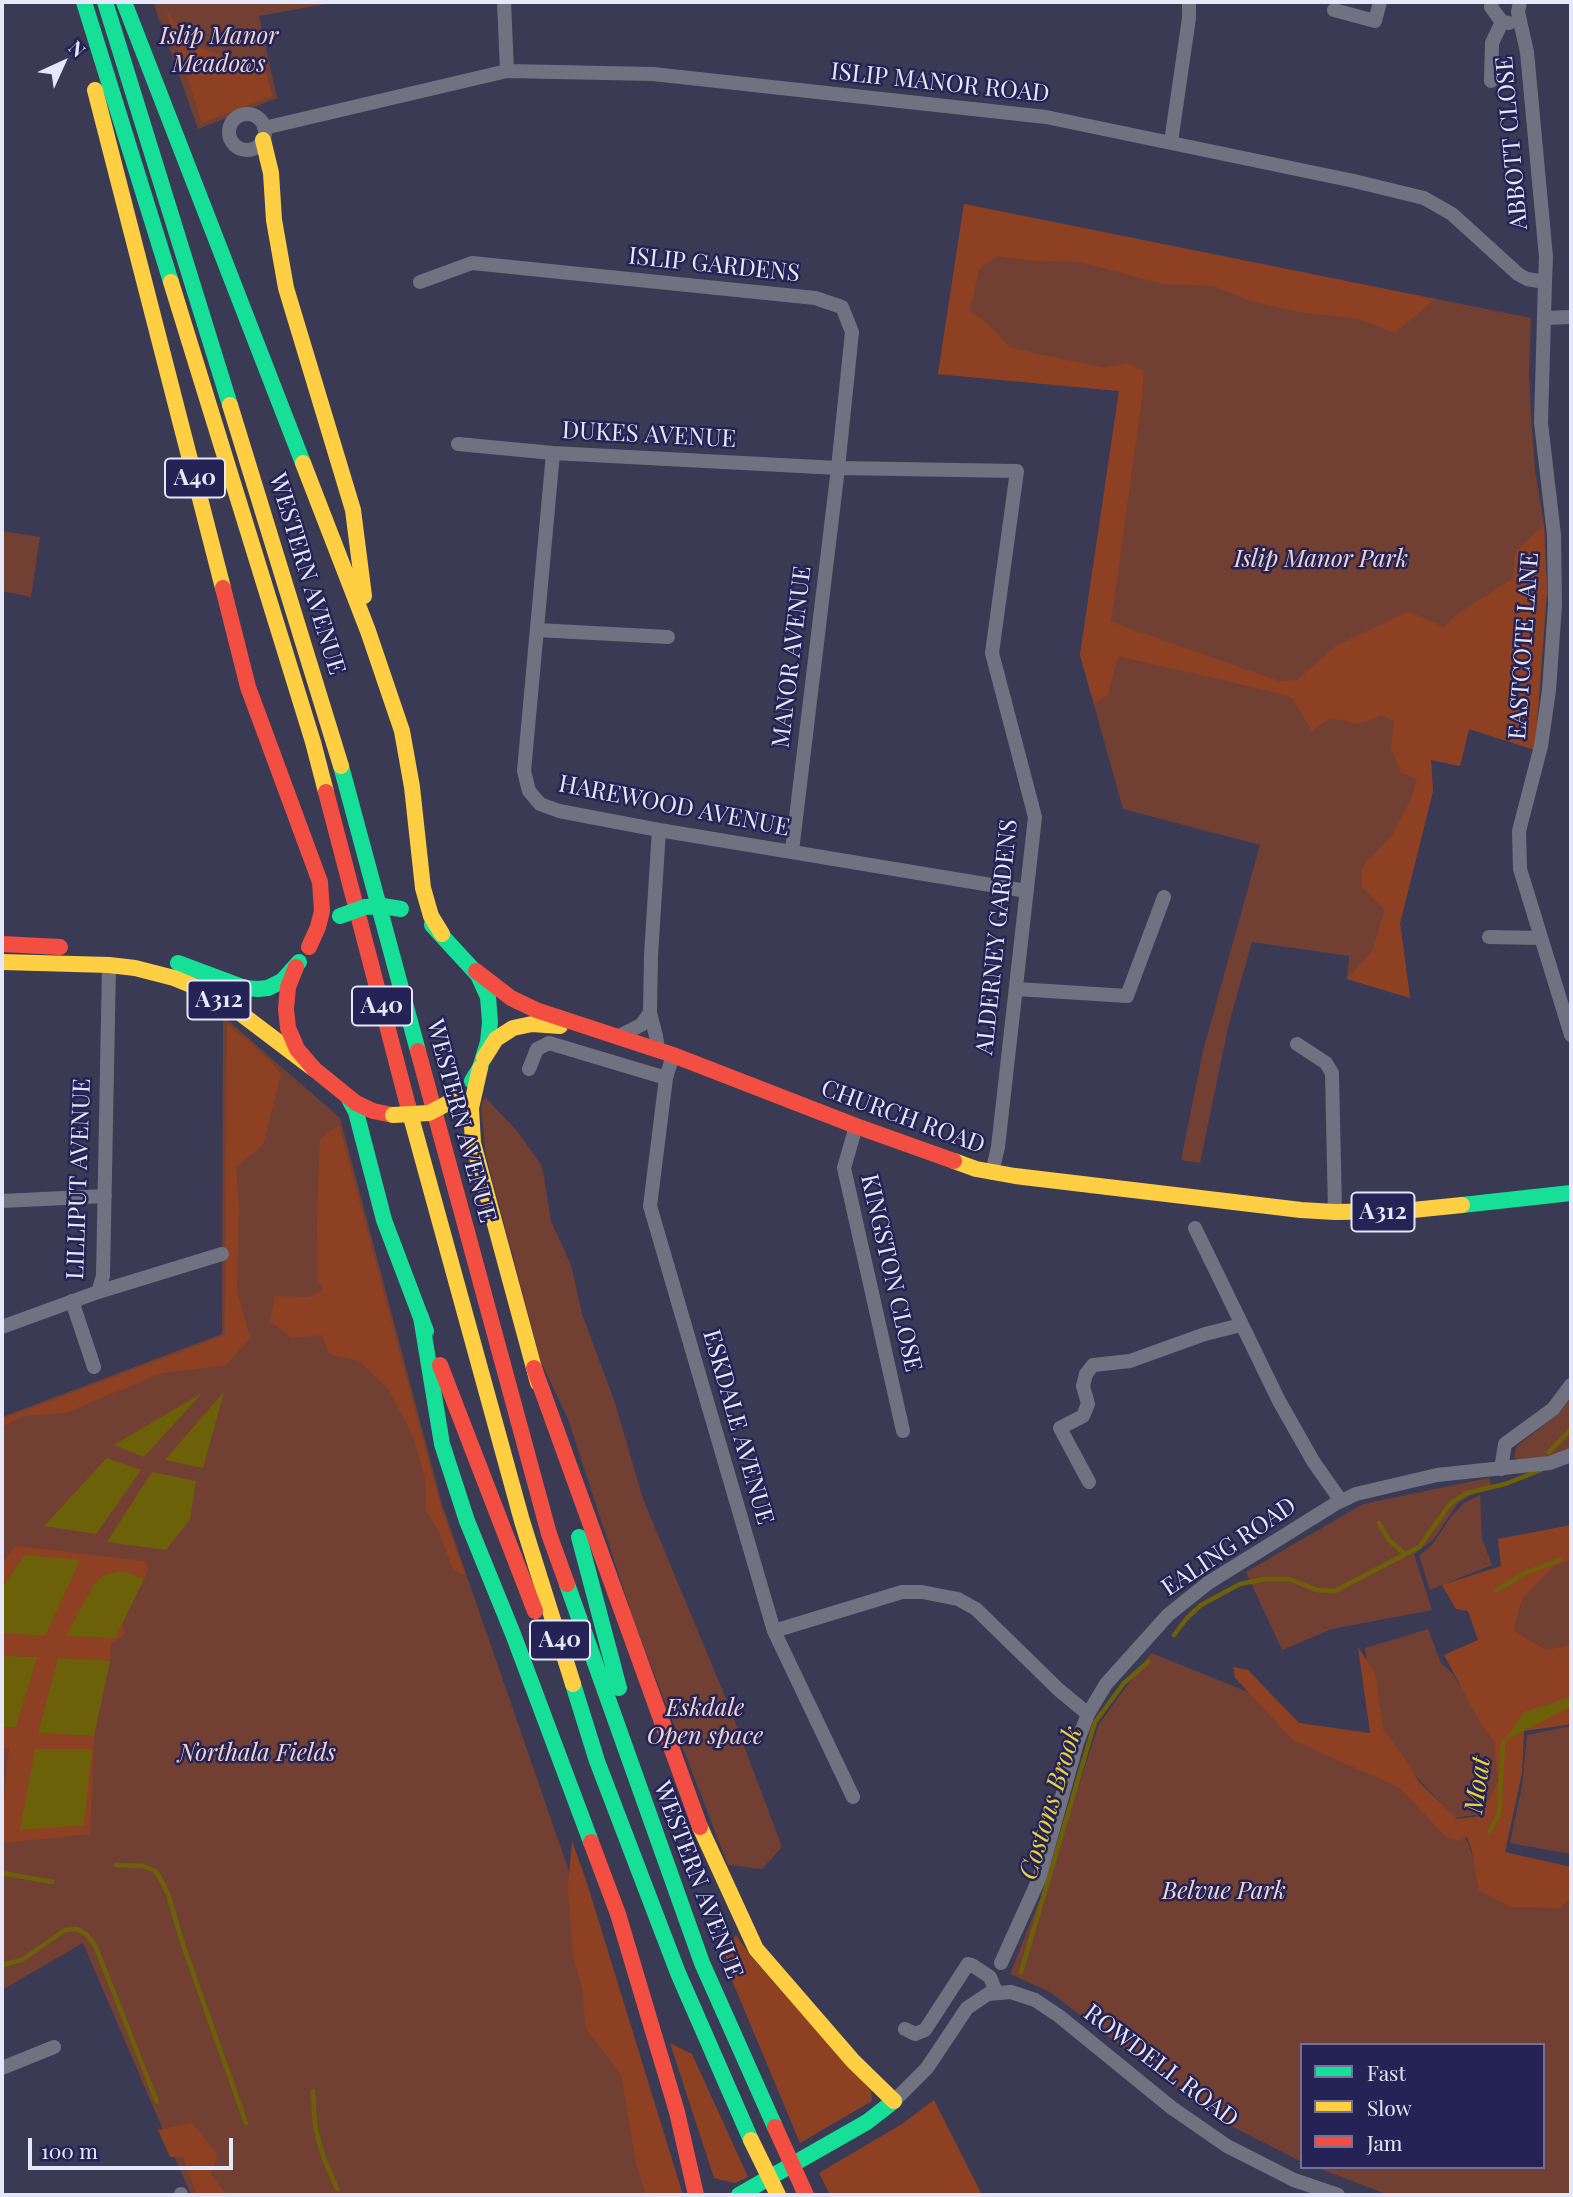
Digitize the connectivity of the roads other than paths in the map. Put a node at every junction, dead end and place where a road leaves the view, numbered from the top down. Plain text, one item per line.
1 (73, 2) edge
2 (84, 2) edge
3 (105, 2) edge
4 (124, 2) edge
5 (504, 2) edge
6 (1189, 2) edge
7 (1380, 2) edge
8 (1492, 2) edge
9 (1520, 2) edge
10 (1334, 10) dead end
11 (1502, 22) junction
12 (1521, 24) junction
13 (507, 71) junction
14 (1491, 81) dead end
15 (263, 134) joint
16 (1171, 142) junction
17 (420, 282) dead end
18 (1545, 282) junction
19 (1571, 317) edge
20 (1545, 318) junction
21 (458, 444) dead end
22 (553, 453) junction
23 (838, 468) junction
24 (537, 630) junction
25 (368, 631) junction
26 (668, 637) dead end
27 (659, 830) junction
28 (792, 851) junction
29 (1027, 891) junction
30 (1164, 897) dead end
31 (442, 934) junction
32 (1489, 937) dead end
33 (1540, 938) junction
34 (2, 944) edge
35 (309, 947) junction
36 (2, 962) edge
37 (299, 962) junction
38 (109, 965) junction
39 (470, 965) junction
40 (1017, 989) junction
41 (650, 1013) junction
42 (1571, 1035) edge
43 (612, 1036) junction
44 (1297, 1044) dead end
45 (665, 1052) junction
46 (482, 1063) junction
47 (314, 1069) junction
48 (529, 1069) dead end
49 (666, 1078) junction
50 (348, 1097) junction
51 (856, 1126) junction
52 (992, 1173) junction
53 (1571, 1194) edge
54 (105, 1196) junction
55 (2, 1201) edge
56 (1335, 1212) junction
57 (1195, 1228) dead end
58 (222, 1254) dead end
59 (97, 1292) junction
60 (72, 1301) junction
61 (421, 1317) junction
62 (1241, 1325) junction
63 (2, 1327) edge
64 (94, 1367) dead end
65 (534, 1368) junction
66 (1571, 1385) edge
67 (903, 1432) dead end
68 (1571, 1455) edge
69 (1502, 1469) junction
70 (1089, 1482) dead end
71 (1341, 1501) junction
72 (774, 1631) junction
73 (1088, 1714) junction
74 (597, 1761) junction
75 (853, 1797) dead end
76 (662, 1854) junction
77 (1001, 1963) dead end
78 (996, 1992) junction
79 (905, 2029) dead end
80 (54, 2047) dead end
81 (2, 2068) edge
82 (894, 2101) junction
83 (696, 2195) edge
84 (739, 2195) edge
85 (778, 2195) edge
86 (806, 2195) edge
87 (1338, 2195) edge

1 - 35 main road, A40
2 - 74 main road, WESTERN AVENUE / A40
3 - 76 main road, WESTERN AVENUE / A40
4 - 25 main road
5 - 13 street
6 - 16 street
7 - 10 street
8 - 11 street
9 - 12 street, ABBOTT CLOSE
11 - 12 street
11 - 14 street
12 - 18 street, ABBOTT CLOSE
13 - 15 street, ISLIP MANOR ROAD
13 - 16 street, ISLIP MANOR ROAD
15 - 25 main road
16 - 18 street, ISLIP MANOR ROAD
17 - 23 street, ISLIP GARDENS
18 - 20 street
19 - 20 street
20 - 33 street, EASTCOTE LANE
21 - 22 street, DUKES AVENUE
22 - 23 street, DUKES AVENUE
22 - 24 street, HAREWOOD AVENUE
23 - 28 street, MANOR AVENUE
23 - 29 street, ALDERNEY GARDENS
24 - 26 street
24 - 27 street, HAREWOOD AVENUE
25 - 31 main road
27 - 28 street, HAREWOOD AVENUE
27 - 41 street
28 - 29 street, HAREWOOD AVENUE
29 - 40 street, ALDERNEY GARDENS
30 - 40 street
31 - 35 main road, A312, bridge
31 - 39 main road, A312
32 - 33 street
33 - 42 street, EASTCOTE LANE
34 - 37 main road, A312
35 - 37 main road, A312
36 - 38 main road, A312
37 - 47 main road, A312
38 - 47 main road, A312
38 - 54 street, LILLIPUT AVENUE
39 - 43 main road, A312
39 - 46 main road, A312
40 - 52 street, ALDERNEY GARDENS
41 - 43 street
41 - 45 street
43 - 45 main road, CHURCH ROAD / A312
43 - 46 main road, A312
44 - 56 street
45 - 49 street, ESKDALE AVENUE
45 - 51 main road, CHURCH ROAD / A312
46 - 50 main road, A312, bridge
46 - 65 main road, A40
47 - 50 main road, A312
48 - 49 street
49 - 72 street, ESKDALE AVENUE
50 - 61 main road, A40
51 - 52 main road, CHURCH ROAD / A312
51 - 67 street, KINGSTON CLOSE
52 - 56 main road, CHURCH ROAD / A312
53 - 56 main road, A312
54 - 55 street
54 - 59 street, LILLIPUT AVENUE
57 - 62 street
58 - 59 street
59 - 60 street, LILLIPUT AVENUE
60 - 63 street, LILLIPUT AVENUE
60 - 64 street
61 - 74 main road, A40
61 - 83 main road
62 - 70 street
62 - 71 street
65 - 76 main road, A40
65 - 82 main road
66 - 69 street
68 - 69 street, EALING ROAD
69 - 71 street, EALING ROAD
71 - 73 street, EALING ROAD
72 - 73 street
72 - 75 street, ESKDALE AVENUE
73 - 77 street, EALING ROAD
74 - 85 main road, WESTERN AVENUE / A40, bridge
76 - 86 main road, WESTERN AVENUE / A40, bridge
78 - 79 street
78 - 82 street
78 - 87 street, ROWDELL ROAD
80 - 81 street
82 - 84 main road

